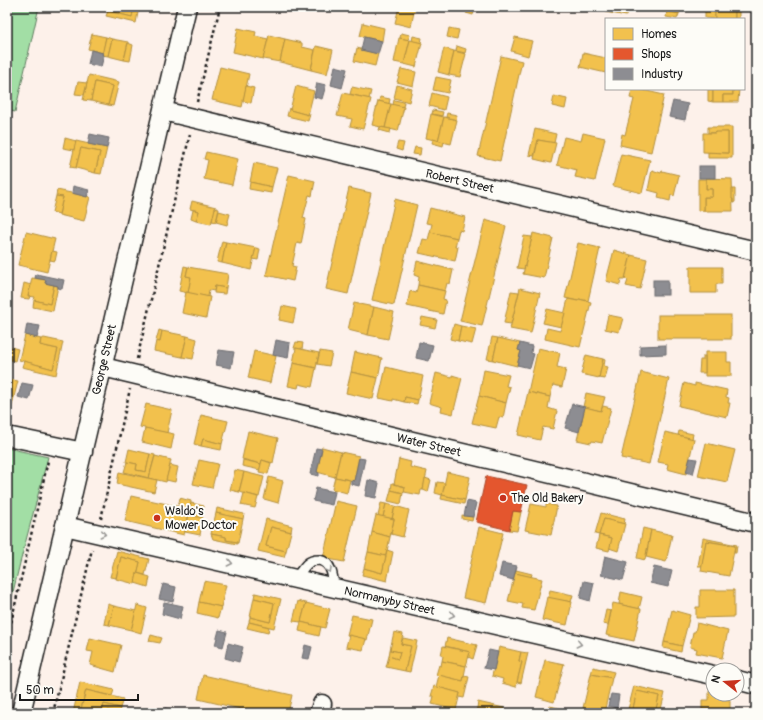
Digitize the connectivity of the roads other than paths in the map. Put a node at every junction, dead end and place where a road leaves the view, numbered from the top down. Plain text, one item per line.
1 (187, 7) edge
2 (163, 111) junction
3 (756, 251) edge
4 (103, 367) junction
5 (7, 436) edge
6 (83, 452) junction
7 (756, 522) edge
8 (65, 526) junction
9 (705, 673) edge
10 (745, 682) edge
11 (756, 685) edge
12 (21, 713) edge

1 - 2 street, George Street
2 - 3 street, Robert Street
2 - 4 street, George Street
4 - 6 street, George Street
4 - 7 street, Water Street
5 - 6 street
6 - 8 street, George Street
8 -> 9 street, Normanyby Street
8 - 12 street, George Street
10 - 11 street

